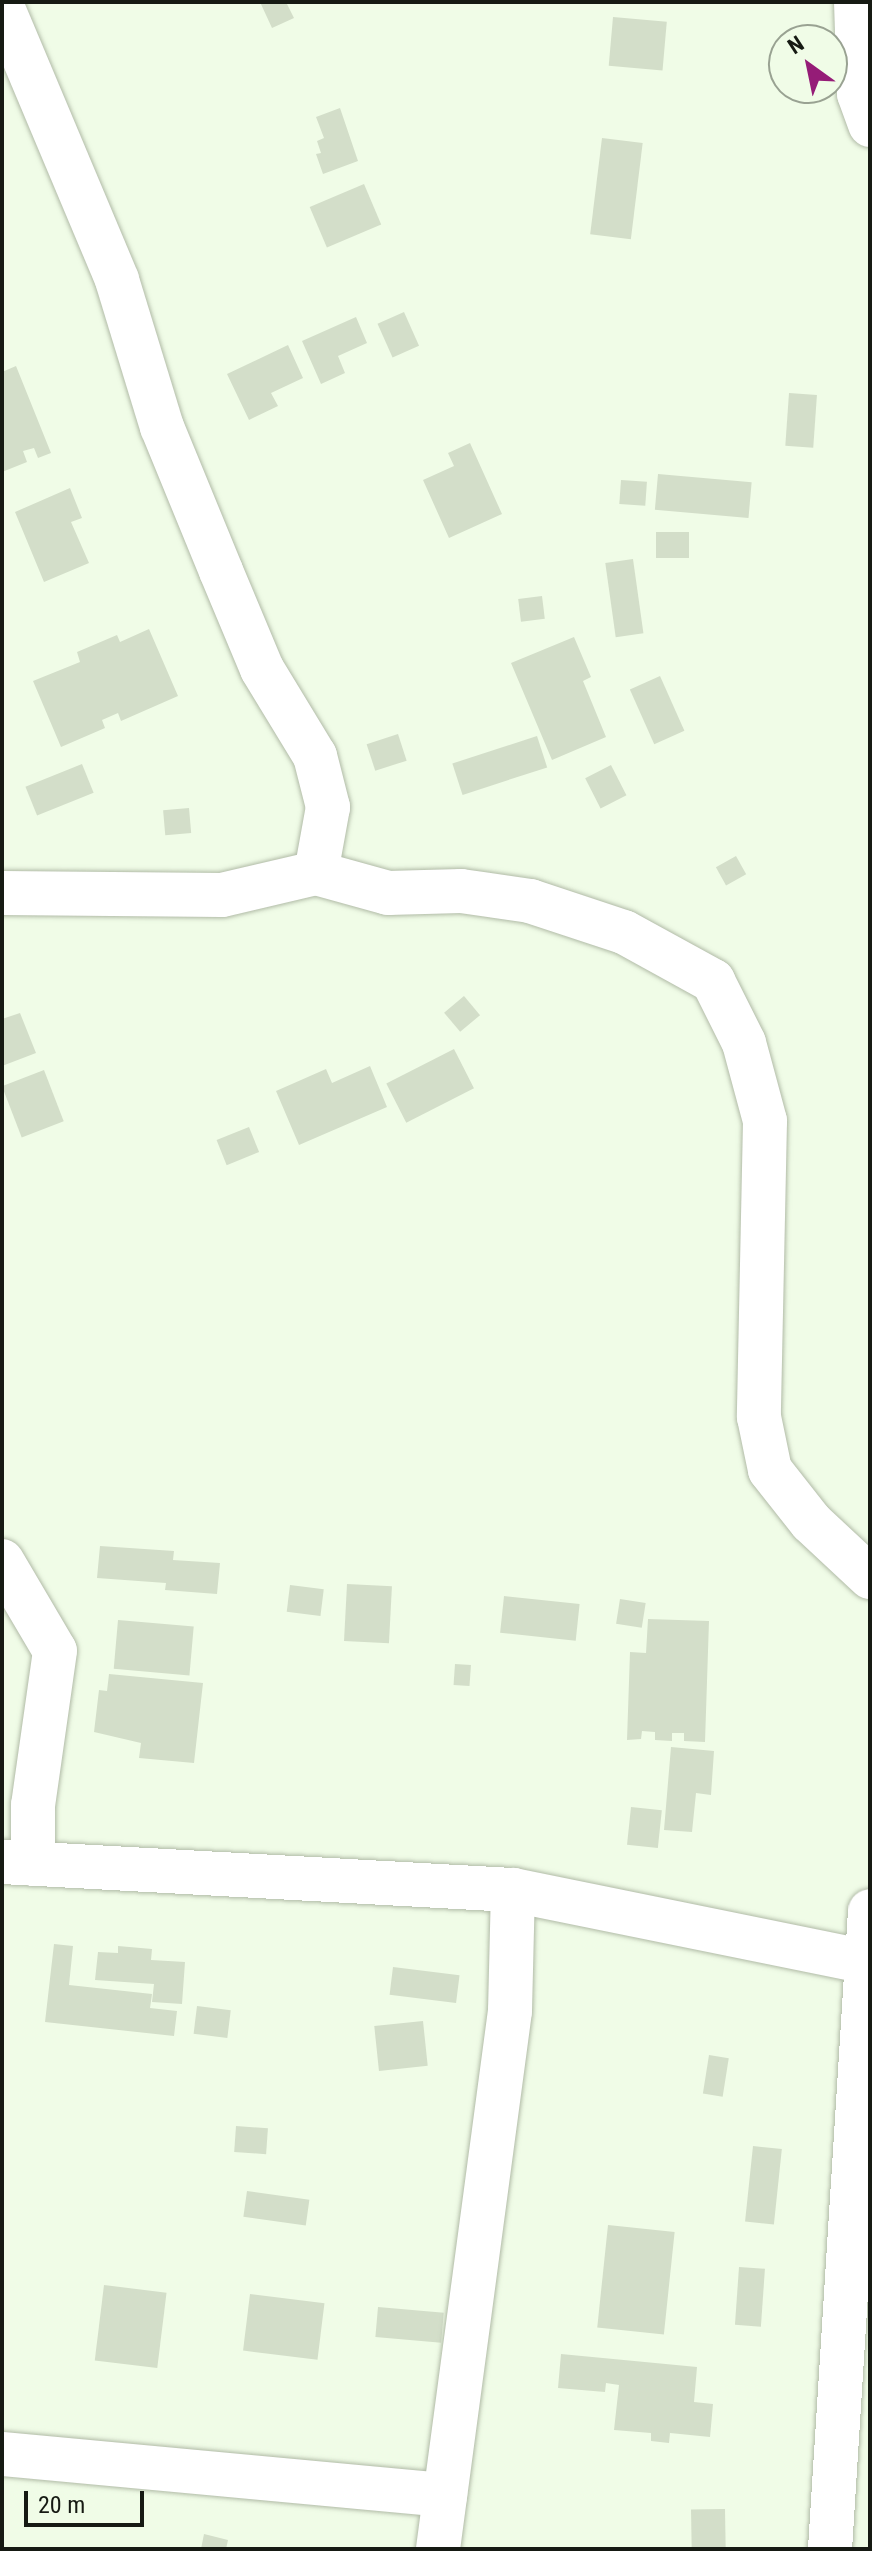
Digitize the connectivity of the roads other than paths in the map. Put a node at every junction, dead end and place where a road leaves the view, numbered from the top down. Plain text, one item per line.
1 (856, 2) edge
2 (2, 6) edge
3 (870, 125) edge
4 (316, 873) junction
5 (2, 893) edge
6 (2, 1561) edge
7 (870, 1577) edge
8 (17, 1863) edge
9 (513, 1890) junction
10 (870, 1911) edge
11 (863, 1961) junction
12 (2, 2454) edge
13 (445, 2495) junction
14 (438, 2549) edge
15 (830, 2549) edge

1 - 3 street
2 - 4 street
4 - 5 street
4 - 7 street
6 - 8 street
8 - 9 street
9 - 11 street
9 - 13 street
10 - 11 street
11 - 15 street
12 - 13 street
13 - 14 street

